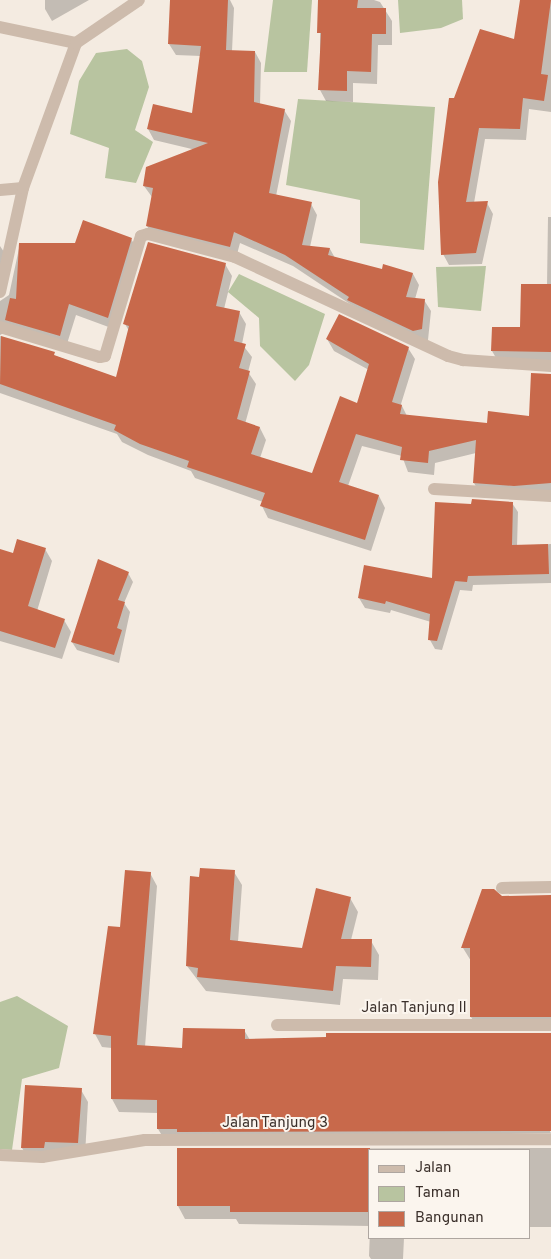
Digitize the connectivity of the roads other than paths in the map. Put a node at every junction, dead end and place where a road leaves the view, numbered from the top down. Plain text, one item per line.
1 (139, 0) edge
2 (0, 27) edge
3 (76, 43) junction
4 (23, 188) junction
5 (0, 190) edge
6 (0, 292) edge
7 (0, 327) edge
8 (551, 366) edge
9 (434, 489) dead end
10 (551, 496) edge
11 (551, 887) edge
12 (502, 888) dead end
13 (277, 1025) dead end
14 (551, 1025) edge
15 (551, 1139) edge
16 (0, 1155) edge

1 - 3 street
2 - 3 street
3 - 4 street
4 - 5 street
4 - 6 street
7 - 8 street
9 - 10 street
11 - 12 street
13 - 14 street, Jalan Tanjung II
15 - 16 street, Jalan Tanjung 3

